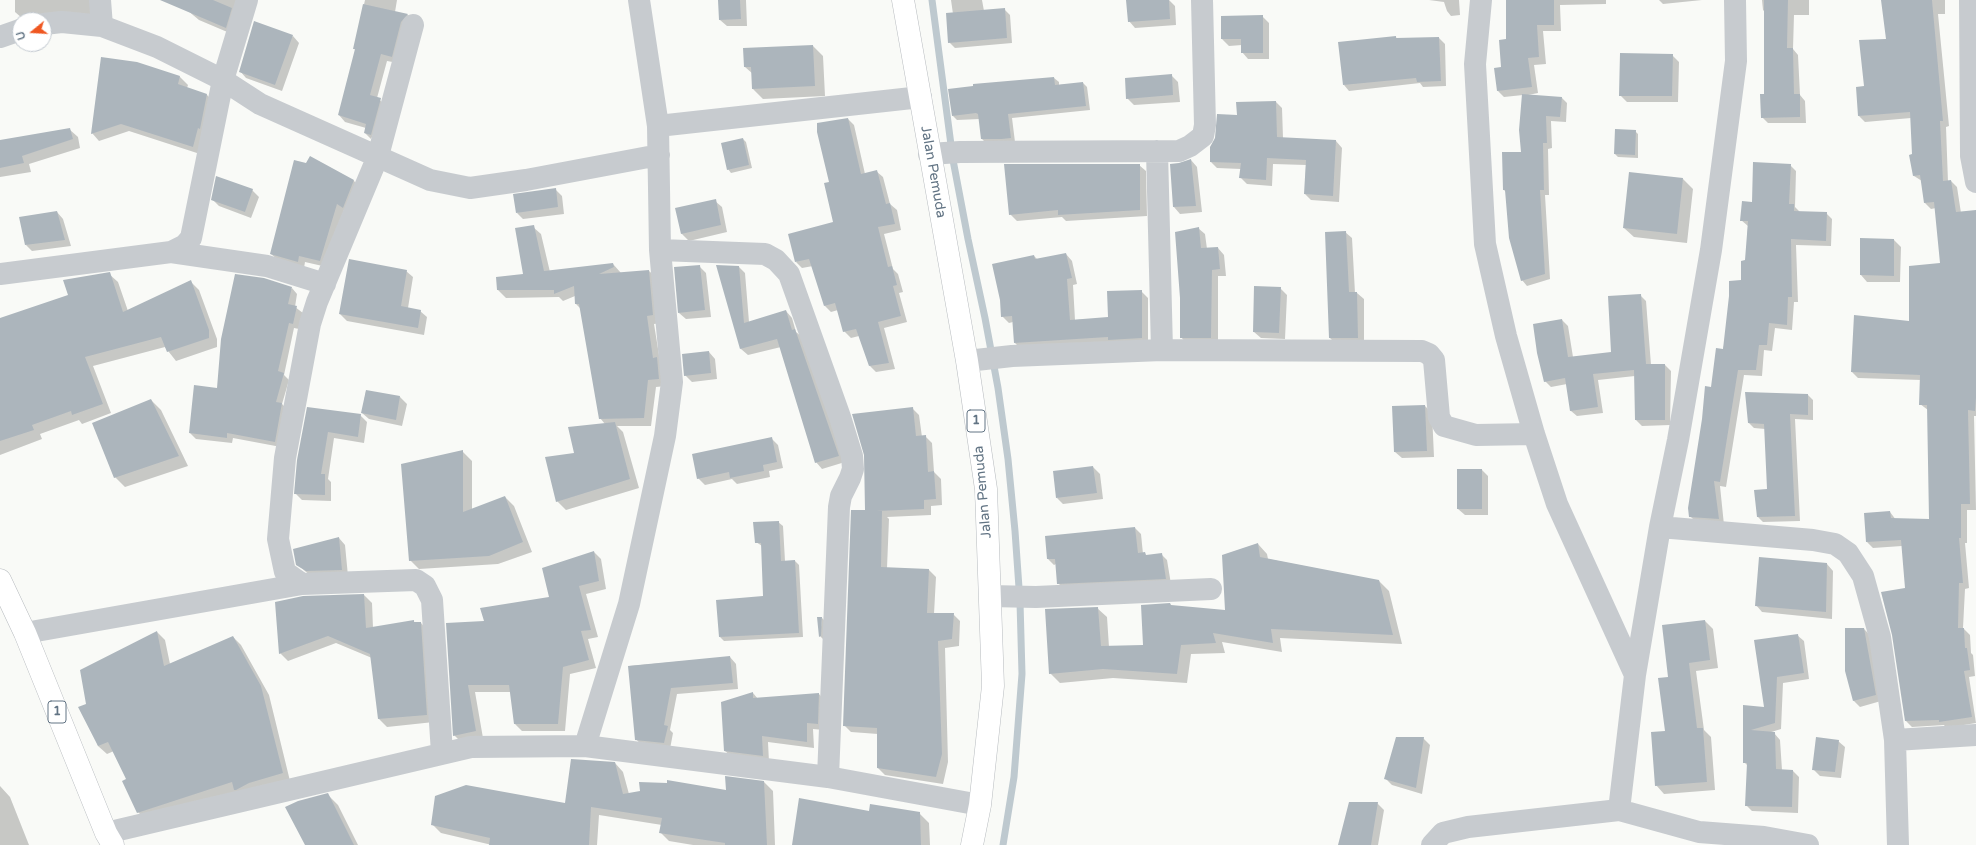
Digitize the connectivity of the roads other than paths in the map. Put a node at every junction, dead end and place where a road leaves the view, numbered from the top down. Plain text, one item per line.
1 (100, 0) edge
2 (248, 0) edge
3 (639, 0) edge
4 (903, 0) edge
5 (1202, 0) edge
6 (1481, 0) edge
7 (1735, 0) edge
8 (1970, 0) edge
9 (52, 23) edge
10 (413, 25) dead end
11 (102, 26) junction
12 (12, 33) edge
13 (0, 37) edge
14 (223, 80) junction
15 (921, 97) junction
16 (658, 126) junction
17 (1157, 151) junction
18 (943, 153) junction
19 (659, 155) junction
20 (378, 156) junction
21 (1976, 182) edge
22 (660, 250) junction
23 (171, 252) junction
24 (0, 274) edge
25 (325, 284) junction
26 (1162, 350) junction
27 (975, 360) junction
28 (1534, 434) junction
29 (1660, 527) junction
30 (0, 580) edge
31 (302, 584) junction
32 (1211, 589) dead end
33 (996, 596) junction
34 (25, 633) junction
35 (1635, 675) junction
36 (1976, 735) edge
37 (1895, 740) junction
38 (585, 746) junction
39 (442, 753) junction
40 (828, 777) junction
41 (980, 805) junction
42 (1619, 810) junction
43 (110, 839) edge
44 (972, 845) edge
45 (1432, 845) edge
46 (1808, 845) edge
47 (1898, 845) edge

1 - 11 street
2 - 14 street
3 - 16 street
4 - 15 highway, Jalan Pemuda / 1
5 - 17 street
6 - 28 street
7 - 29 street
8 - 21 street
9 - 11 street
10 - 20 street
11 - 14 street
12 - 13 street
14 - 20 street
14 - 23 street
15 - 16 street
15 - 18 highway, Jalan Pemuda / 1
16 - 19 street
17 - 18 street
17 - 26 street
18 - 27 highway, Jalan Pemuda / 1
19 - 20 street
19 - 22 street
20 - 25 street
22 - 38 street
22 - 40 street
23 - 24 street
23 - 25 street
25 - 31 street
26 - 27 street
26 - 28 street
27 - 33 highway, Jalan Pemuda / 1
28 - 35 street
29 - 35 street
29 - 37 street
30 - 34 highway, 1
31 - 34 street
31 - 39 street
32 - 33 street
33 - 41 highway, Jalan Pemuda / 1
34 - 43 highway, 1
35 - 42 street
36 - 37 street
37 - 47 street
38 - 39 street
38 - 40 street
39 - 43 street
40 - 41 street
41 - 44 highway, Jalan Pemuda / 1
42 - 45 street
42 - 46 street

